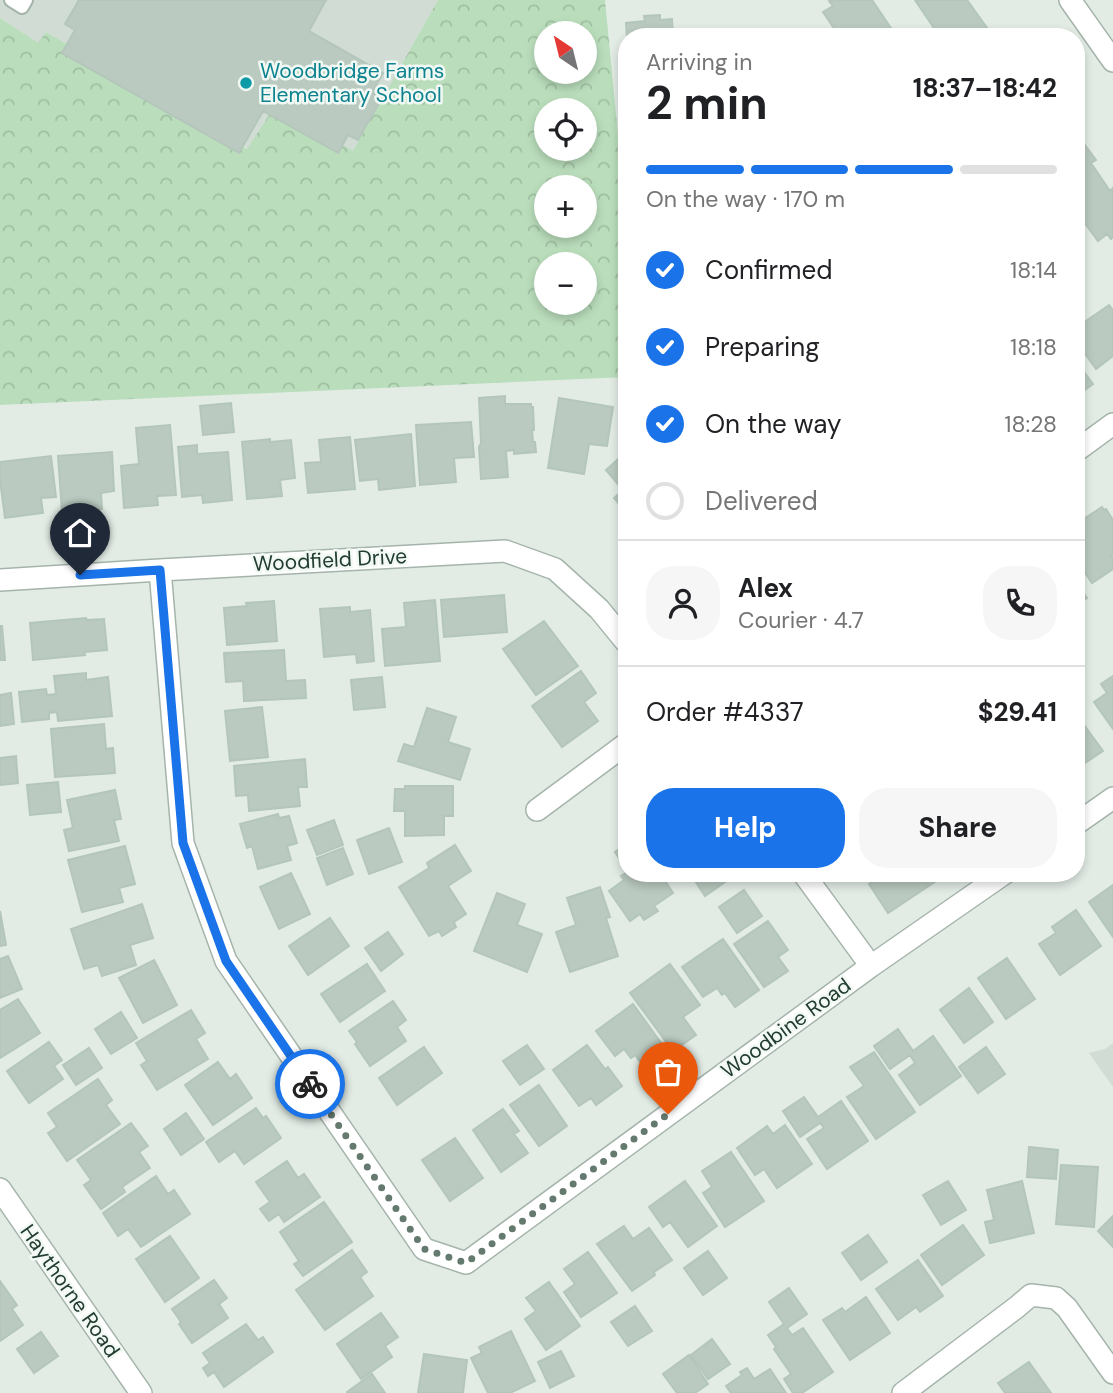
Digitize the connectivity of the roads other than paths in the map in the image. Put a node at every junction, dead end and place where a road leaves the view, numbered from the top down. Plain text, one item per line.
1 (11, 0) edge
2 (26, 0) edge
3 (1070, 0) edge
4 (1113, 61) edge
5 (1113, 424) edge
6 (1085, 444) edge
7 (160, 570) junction
8 (0, 580) edge
9 (618, 632) edge
10 (618, 750) edge
11 (1113, 798) edge
12 (537, 810) dead end
13 (1085, 818) edge
14 (810, 882) edge
15 (992, 882) edge
16 (871, 966) junction
17 (2, 1197) edge
18 (1113, 1373) edge
19 (141, 1393) edge
20 (903, 1393) edge

1 - 2 lane
3 - 4 street
5 - 6 street
7 - 8 street, Woodfield Drive
7 - 9 street, Woodfield Drive
7 - 16 street, Woodbine Road
10 - 12 street
11 - 13 street
14 - 16 street
15 - 16 street, Woodbine Road
17 - 19 street, Haythorne Road
18 - 20 street

